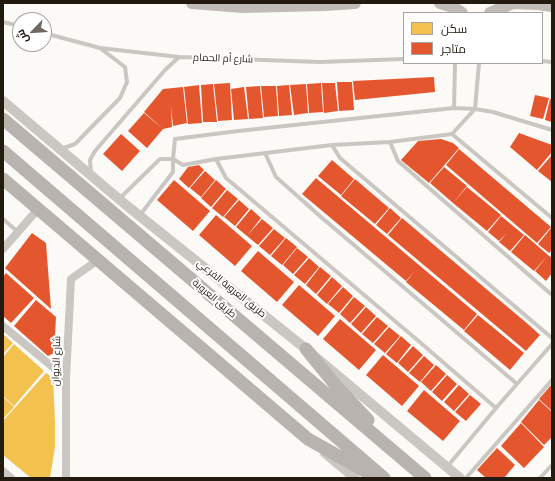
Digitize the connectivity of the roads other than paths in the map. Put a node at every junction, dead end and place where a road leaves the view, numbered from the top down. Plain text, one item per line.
1 (192, 3) edge
2 (355, 3) edge
3 (440, 3) edge
4 (512, 3) edge
5 (540, 4) edge
6 (552, 6) edge
7 (460, 12) edge
8 (492, 12) edge
9 (52, 35) edge
10 (100, 48) junction
11 (179, 57) junction
12 (403, 59) edge
13 (455, 64) edge
14 (479, 64) edge
15 (3, 101) edge
16 (454, 108) junction
17 (475, 109) junction
18 (3, 119) edge
19 (552, 130) edge
20 (452, 134) junction
21 (390, 142) junction
22 (332, 145) junction
23 (60, 149) junction
24 (3, 151) edge
25 (265, 153) junction
26 (173, 159) junction
27 (216, 159) junction
28 (91, 175) junction
29 (3, 179) edge
30 (119, 200) junction
31 (38, 209) junction
32 (140, 216) junction
33 (3, 218) edge
34 (552, 218) edge
35 (18, 232) junction
36 (3, 250) edge
37 (98, 260) junction
38 (552, 295) edge
39 (3, 326) edge
40 (552, 338) edge
41 (552, 344) edge
42 (306, 349) junction
43 (66, 378) junction
44 (552, 380) edge
45 (516, 384) junction
46 (496, 408) junction
47 (308, 439) junction
48 (552, 465) edge
49 (447, 467) junction
50 (3, 471) edge
51 (420, 474) edge
52 (11, 478) edge
53 (66, 478) edge
54 (355, 478) edge
55 (377, 478) edge
56 (384, 478) edge
57 (460, 478) edge
58 (466, 478) edge
59 (540, 478) edge

1 - 2 main road
3 - 7 main road
4 - 5 main road
4 - 8 main road
5 - 6 main road
9 - 10 lane, شارع أم الحمام
10 - 11 lane, شارع أم الحمام
10 - 23 lane
11 - 12 lane, شارع أم الحمام
11 - 28 lane
13 - 16 lane
14 - 17 lane
15 - 23 street, طريق العروبة الفرعي
16 - 17 lane
16 - 26 lane
17 - 19 lane
17 - 20 lane
18 - 51 main road, طريق العروبة
20 - 21 lane
20 - 34 lane
21 - 22 lane
21 - 38 lane
22 - 25 lane
22 - 40 lane
23 - 28 street, طريق العروبة الفرعي
24 - 56 main road
25 - 27 lane
25 - 45 lane
26 - 27 lane
26 - 30 lane
26 - 32 lane
27 - 46 lane
28 - 30 street, طريق العروبة الفرعي
29 - 31 main road
30 - 32 street, طريق العروبة الفرعي
31 - 35 street
31 - 37 main road
32 - 42 street, طريق العروبة الفرعي
33 - 35 lane
35 - 36 street
37 - 43 street, شارع الديوان
37 - 47 main road
39 - 43 street
41 - 45 lane
42 - 49 street, طريق العروبة الفرعي
42 - 51 main road
43 - 53 street, شارع الديوان
44 - 58 lane
45 - 46 lane
46 - 49 lane
47 - 54 street
47 - 55 main road
48 - 59 lane
49 - 57 street, طريق العروبة الفرعي
50 - 52 street

